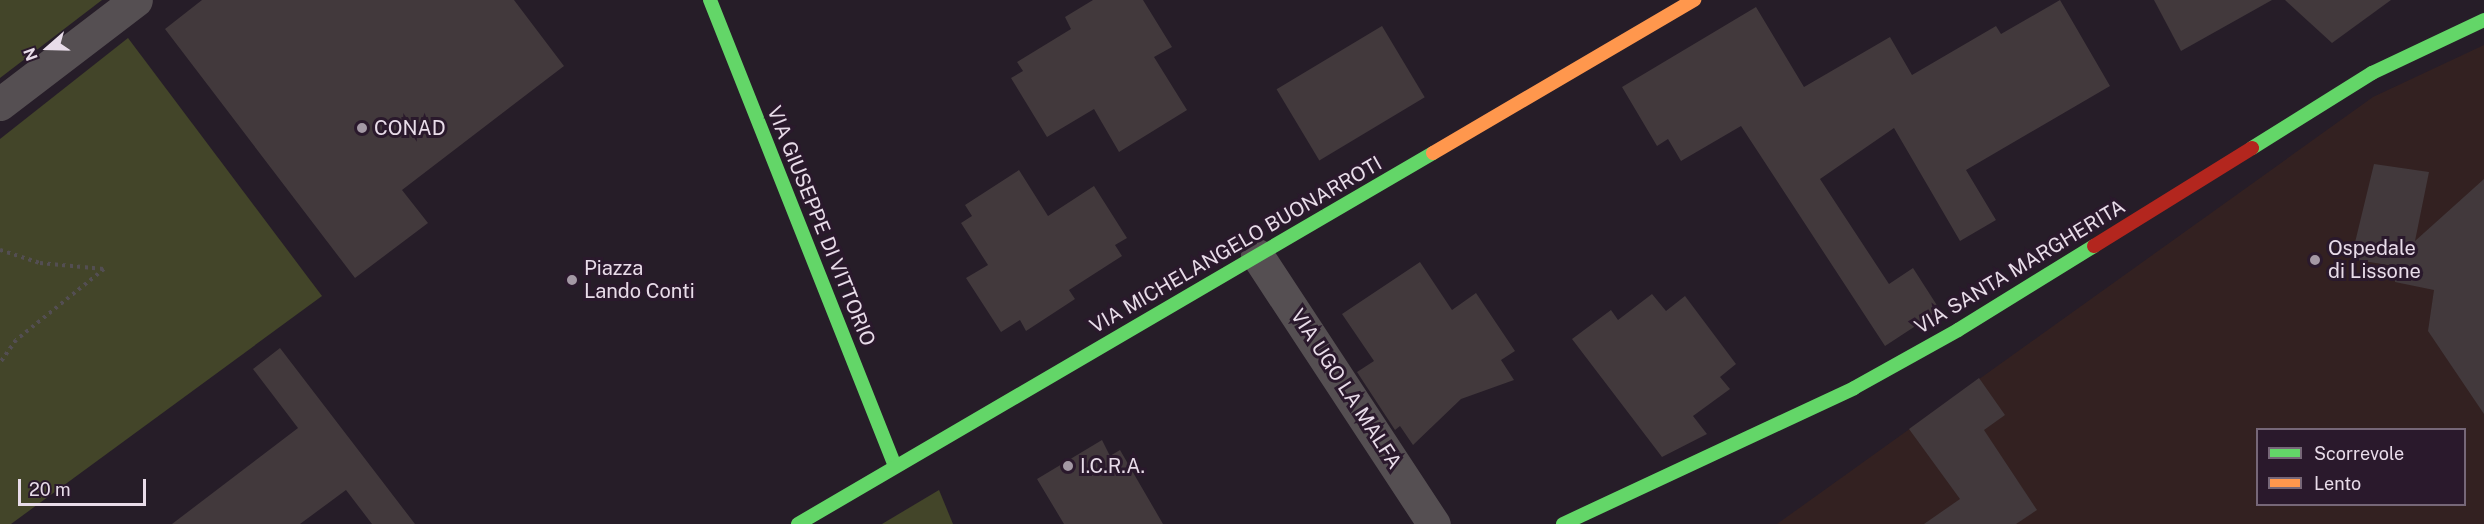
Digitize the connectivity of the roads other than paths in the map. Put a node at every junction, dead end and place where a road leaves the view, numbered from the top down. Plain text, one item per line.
1 (136, 0) edge
2 (710, 0) edge
3 (1694, 0) edge
4 (2484, 20) edge
5 (0, 104) edge
6 (1257, 255) junction
7 (895, 466) junction
8 (798, 524) edge
9 (1434, 524) edge
10 (1563, 524) edge

1 - 5 street
2 - 7 street, VIA GIUSEPPE DI VITTORIO
3 - 6 street, VIA MICHELANGELO BUONARROTI
4 - 10 street, VIA SANTA MARGHERITA
6 - 7 street, VIA MICHELANGELO BUONARROTI
6 - 9 street, VIA UGO LA MALFA
7 - 8 street, VIA MICHELANGELO BUONARROTI

